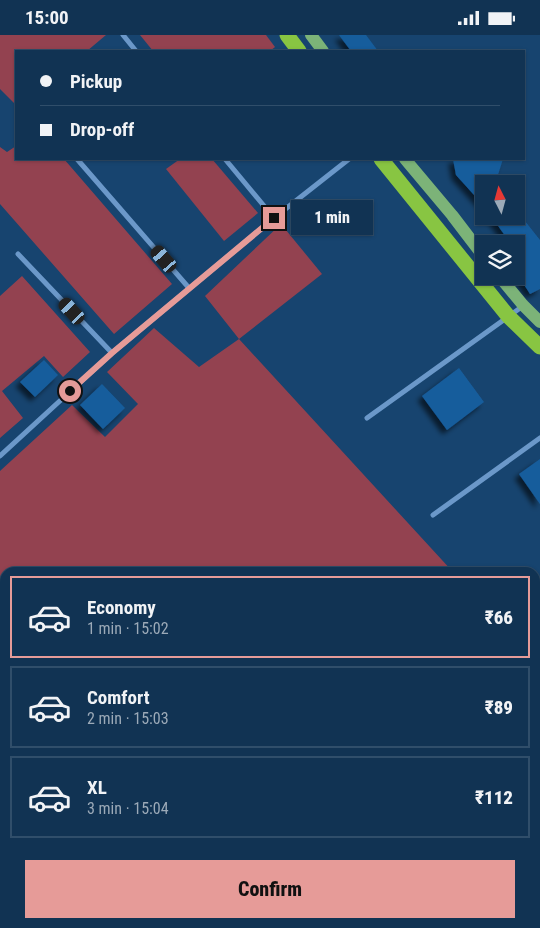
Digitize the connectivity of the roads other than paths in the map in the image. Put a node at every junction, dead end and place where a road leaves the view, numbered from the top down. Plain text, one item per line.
1 (123, 35) edge
2 (287, 35) edge
3 (311, 35) edge
4 (135, 50) edge
5 (298, 50) edge
6 (322, 50) edge
7 (78, 160) edge
8 (226, 160) edge
9 (348, 160) edge
10 (381, 160) edge
11 (406, 160) edge
12 (274, 218) junction
13 (475, 245) edge
14 (18, 254) dead end
15 (506, 285) edge
16 (189, 288) junction
17 (523, 305) junction
18 (508, 317) junction
19 (540, 322) edge
20 (540, 347) edge
21 (112, 353) junction
22 (367, 418) dead end
23 (540, 438) edge
24 (0, 456) edge
25 (433, 515) dead end

1 - 4 street
2 - 5 highway
3 - 6 main road
7 - 16 street
8 - 12 street
9 - 12 street
10 - 18 highway
11 - 13 main road
12 - 16 street
14 - 21 street
15 - 17 main road
16 - 21 street
17 - 18 street
17 - 19 main road
18 - 20 highway
18 - 22 street
21 - 24 street
23 - 25 street

